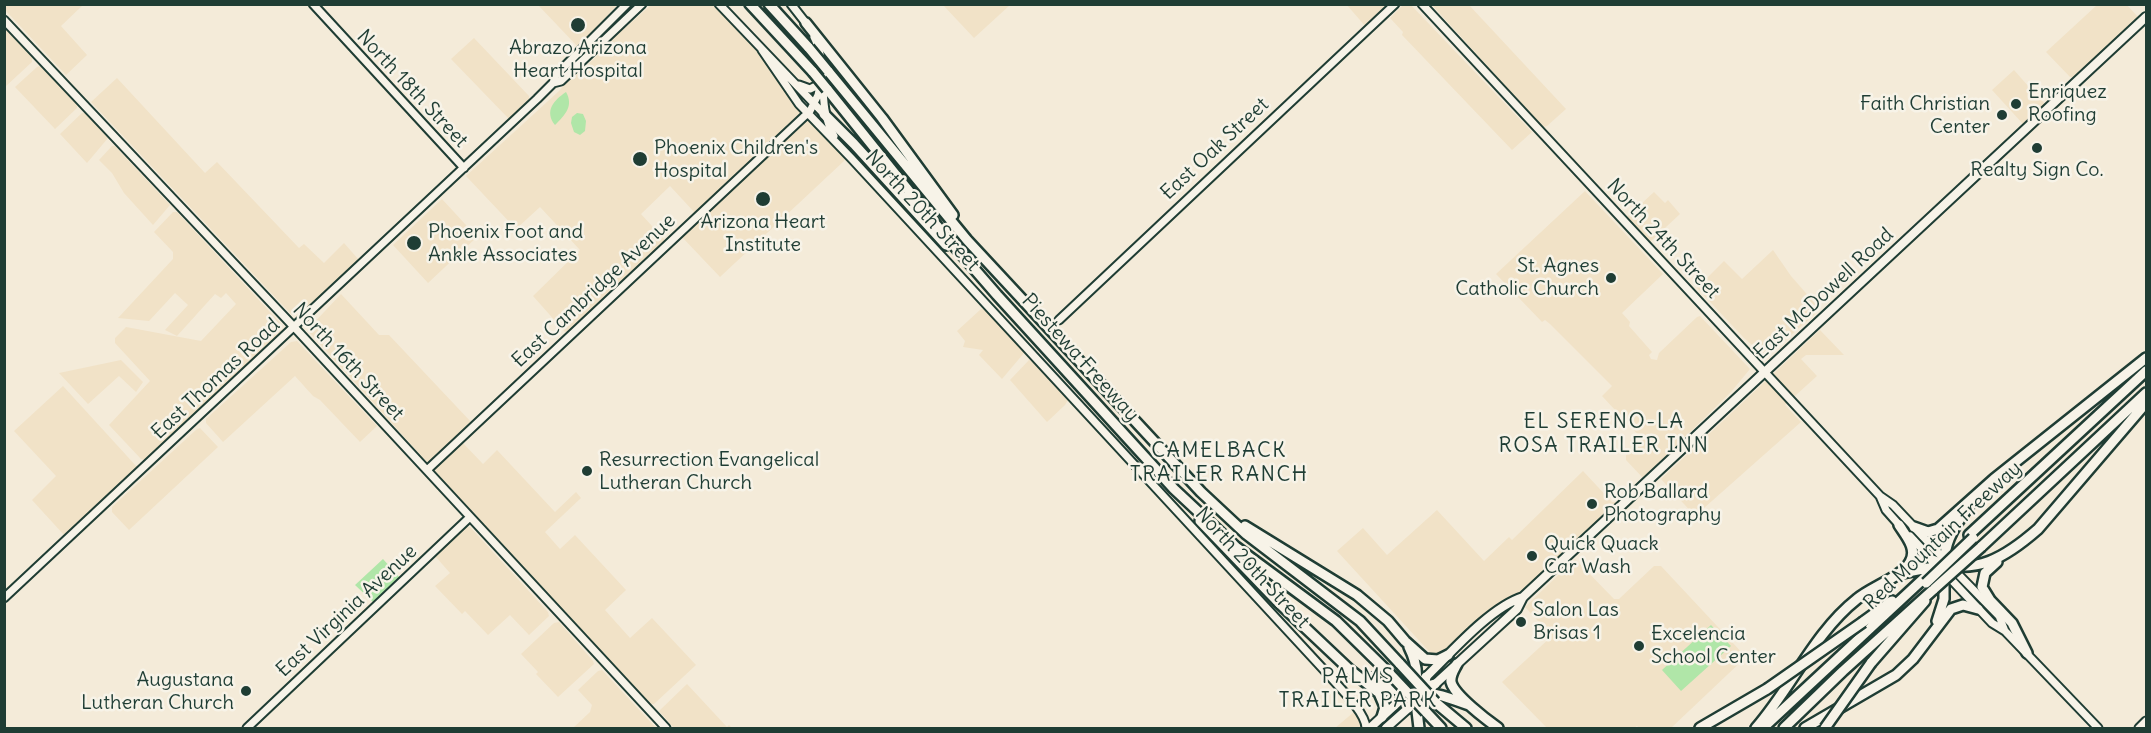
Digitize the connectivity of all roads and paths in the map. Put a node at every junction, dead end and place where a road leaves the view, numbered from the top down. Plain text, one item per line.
1 (313, 4) edge
2 (627, 4) edge
3 (642, 4) edge
4 (649, 4) edge
5 (719, 4) edge
6 (750, 4) edge
7 (769, 4) edge
8 (791, 4) edge
9 (1395, 4) edge
10 (1422, 4) edge
11 (2146, 17) edge
12 (628, 18) junction
13 (4, 20) edge
14 (806, 23) junction
15 (762, 50) junction
16 (825, 75) junction
17 (553, 82) junction
18 (796, 83) junction
19 (815, 104) junction
20 (807, 113) junction
21 (824, 114) junction
22 (838, 144) junction
23 (464, 168) junction
24 (1009, 284) junction
25 (997, 295) junction
26 (1059, 320) dead end
27 (294, 328) junction
28 (2146, 358) edge
29 (1764, 371) junction
30 (2146, 371) edge
31 (2146, 393) edge
32 (2146, 403) edge
33 (427, 471) junction
34 (1174, 489) junction
35 (1980, 492) junction
36 (1880, 496) junction
37 (1218, 509) junction
38 (470, 517) junction
39 (1899, 525) junction
40 (1914, 527) junction
41 (1971, 536) junction
42 (2020, 544) junction
43 (1943, 565) junction
44 (1897, 574) junction
45 (1926, 582) junction
46 (1523, 597) junction
47 (4, 598) edge
48 (1978, 609) junction
49 (2005, 631) junction
50 (1405, 641) junction
51 (1926, 641) junction
52 (2027, 653) junction
53 (1448, 655) junction
54 (1340, 659) junction
55 (1871, 663) junction
56 (1457, 664) junction
57 (1843, 671) junction
58 (1426, 677) joint
59 (1436, 684) joint
60 (1767, 689) junction
61 (1416, 692) junction
62 (1435, 702) junction
63 (1471, 706) junction
64 (1408, 708) joint
65 (1426, 712) junction
66 (1382, 717) junction
67 (2146, 722) edge
68 (1466, 728) edge
69 (247, 729) edge
70 (666, 729) edge
71 (1368, 729) edge
72 (1386, 729) edge
73 (1419, 729) edge
74 (1435, 729) edge
75 (1441, 729) edge
76 (1456, 729) edge
77 (1498, 729) edge
78 (1700, 729) edge
79 (1710, 729) edge
80 (1756, 729) edge
81 (1763, 729) edge
82 (1772, 729) edge
83 (1777, 729) edge
84 (1784, 729) edge
85 (1805, 729) edge
86 (1825, 729) edge
87 (1829, 729) edge
88 (2098, 729) edge
89 (2139, 729) edge

1 - 23 main road, North 18th Street
2 - 17 main road, East Thomas Road
3 - 12 main road, East Thomas Road
4 - 12 main road
5 - 15 main road, North 20th Street
6 - 25 highway, Piestewa Freeway, bridge
7 - 16 highway, Piestewa Freeway, bridge
8 - 14 main road, North 20th Street
9 - 26 main road, East Oak Street
10 - 29 main road, North 24th Street
11 - 29 main road, East McDowell Road
12 - 17 main road, East Thomas Road
13 - 27 main road, North 16th Street
14 - 16 main road, North 20th Street
14 - 24 highway
15 - 18 main road, North 20th Street
15 - 20 main road, North 20th Street
16 - 18 main road
16 - 19 main road, East Cambridge Avenue
16 - 21 main road, North 20th Street
16 - 24 highway, Piestewa Freeway
17 - 23 main road, East Thomas Road
18 - 19 main road, North 20th Street
19 - 20 main road, East Cambridge Avenue
19 - 21 main road, North 20th Street
20 - 21 main road
20 - 22 main road, North 20th Street
20 - 33 main road, East Cambridge Avenue
21 - 22 main road, North 20th Street
21 - 25 highway
22 - 71 main road, North 20th Street
23 - 27 main road, East Thomas Road
24 - 37 highway, Piestewa Freeway
25 - 34 highway, Piestewa Freeway
27 - 33 main road, North 16th Street
27 - 47 main road, East Thomas Road
28 - 35 highway
29 - 36 main road, North 24th Street
29 - 46 main road, East McDowell Road
30 - 41 highway, Red Mountain Freeway
31 - 45 highway, Red Mountain Freeway, bridge
32 - 42 highway
33 - 38 main road, North 16th Street
34 - 54 highway
34 - 65 highway, Piestewa Freeway, bridge
35 - 40 highway
35 - 43 highway
36 - 39 main road, North 24th Street
36 - 40 main road, North 24th Street
37 - 50 highway
37 - 62 highway, Piestewa Freeway, bridge
38 - 69 main road, East Virginia Avenue
38 - 70 main road, North 16th Street
39 - 43 main road, North 24th Street
39 - 44 highway
40 - 43 main road, North 24th Street
41 - 43 highway, Red Mountain Freeway
41 - 45 highway, bridge
42 - 43 highway
42 - 52 highway
43 - 44 highway
43 - 45 highway, Red Mountain Freeway
43 - 48 main road, North 24th Street
43 - 49 main road, North 24th Street
43 - 51 highway
44 - 80 highway
45 - 55 highway
45 - 57 highway, Red Mountain Freeway
45 - 60 highway, bridge
45 - 81 highway, Red Mountain Freeway
45 - 82 highway
46 - 53 main road, East McDowell Road
46 - 56 main road, East McDowell Road
48 - 49 main road, North 24th Street
48 - 51 highway
49 - 52 main road, North 24th Street
50 - 53 highway
50 - 61 highway
51 - 85 highway
52 - 88 main road, North 24th Street
53 - 58 main road, East McDowell Road
54 - 61 highway
54 - 66 highway
55 - 86 highway, bridge
55 - 87 highway, bridge
56 - 59 main road, East McDowell Road
56 - 63 highway
57 - 83 highway
57 - 84 highway, Red Mountain Freeway
58 - 61 highway
59 - 61 highway
60 - 78 highway
60 - 79 highway
61 - 63 highway
61 - 64 highway
61 - 66 main road
61 - 73 highway
62 - 68 highway
62 - 76 highway, Piestewa Freeway
63 - 77 highway
64 - 72 main road
65 - 74 highway
65 - 75 highway, Piestewa Freeway
66 - 71 main road
67 - 89 main road

